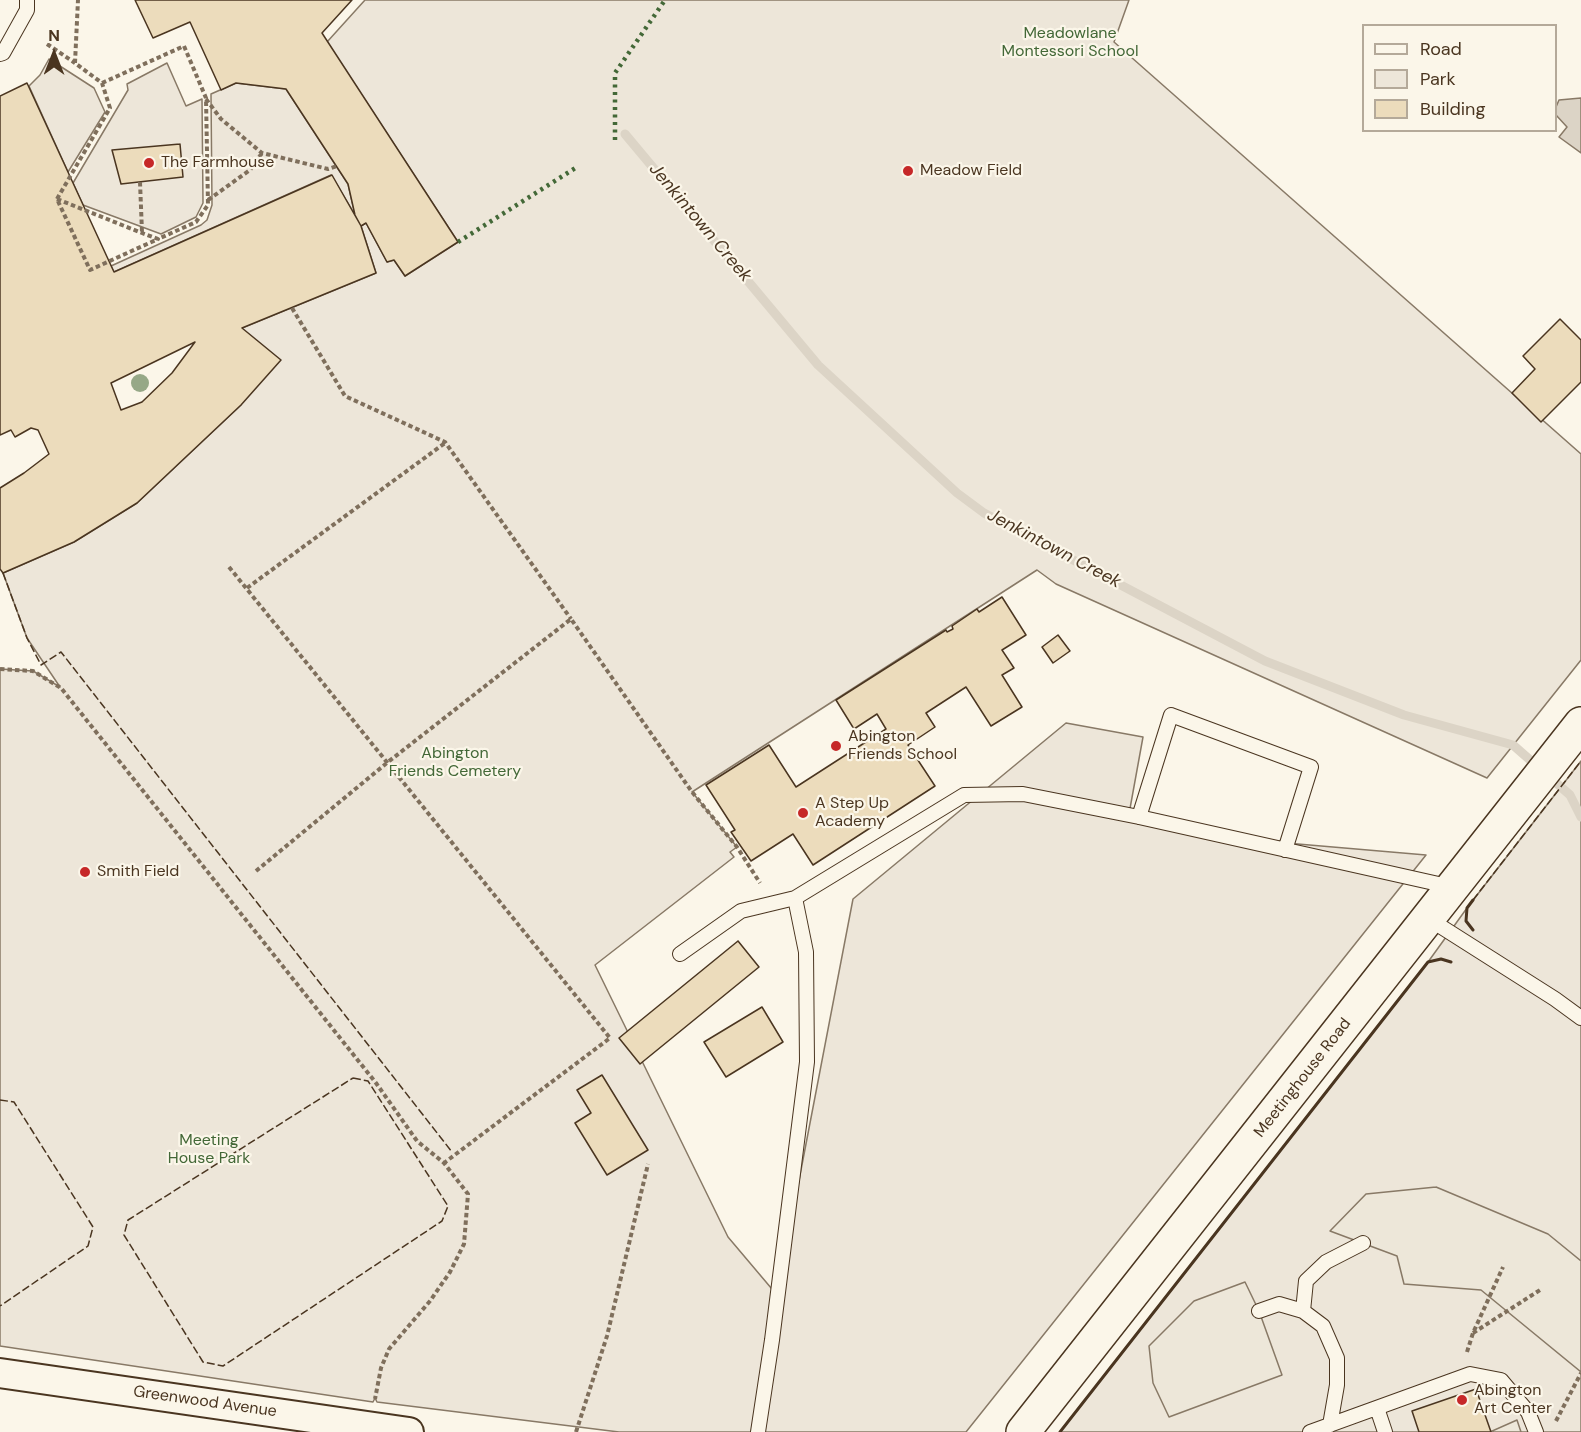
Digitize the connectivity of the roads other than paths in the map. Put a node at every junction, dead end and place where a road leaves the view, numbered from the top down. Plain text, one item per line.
1 (27, 0) edge
2 (0, 54) edge
3 (1577, 729) edge
4 (1139, 817) junction
5 (1285, 850) junction
6 (1454, 887) junction
7 (795, 898) junction
8 (1429, 919) junction
9 (680, 954) dead end
10 (1581, 1018) edge
11 (1363, 1243) dead end
12 (1259, 1311) dead end
13 (1303, 1311) junction
14 (0, 1373) edge
15 (1377, 1408) junction
16 (360, 1420) edge
17 (1330, 1425) junction
18 (409, 1432) edge
19 (758, 1432) edge
20 (1023, 1432) edge
21 (1310, 1432) edge
22 (1385, 1432) edge
23 (1536, 1432) edge

1 - 2 lane
3 - 6 street, Meetinghouse Road
4 - 5 lane
4 - 5 lane
4 - 7 lane
5 - 6 lane
6 - 8 street, Meetinghouse Road
7 - 9 lane
7 - 19 lane
8 - 10 lane
8 - 20 street, Meetinghouse Road
11 - 13 lane
12 - 13 lane
13 - 17 lane
14 - 16 street, Greenwood Avenue
15 - 17 lane
15 - 22 lane
15 - 23 lane
16 - 18 street, Greenwood Avenue
17 - 21 lane

